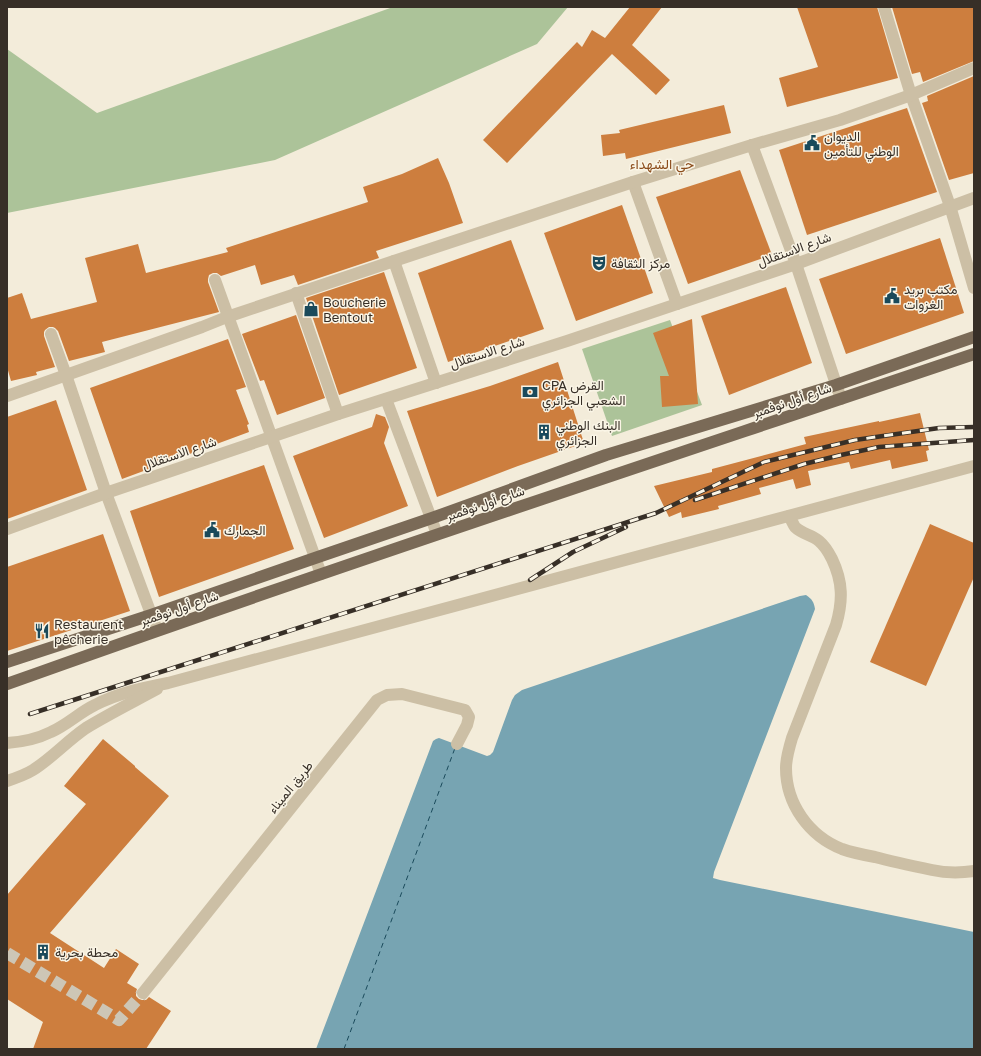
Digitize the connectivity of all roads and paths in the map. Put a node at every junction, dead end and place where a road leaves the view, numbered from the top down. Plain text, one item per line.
1 (884, 7) edge
2 (974, 68) edge
3 (911, 95) junction
4 (752, 144) junction
5 (633, 182) junction
6 (974, 198) edge
7 (950, 206) junction
8 (394, 261) junction
9 (796, 264) junction
10 (215, 280) dead end
11 (974, 288) edge
12 (296, 294) junction
13 (677, 304) junction
14 (228, 317) junction
15 (51, 334) dead end
16 (974, 337) edge
17 (974, 354) edge
18 (66, 375) junction
19 (436, 383) junction
20 (836, 385) junction
21 (7, 396) edge
22 (386, 399) junction
23 (841, 399) junction
24 (338, 414) junction
25 (271, 436) junction
26 (974, 466) edge
27 (106, 493) junction
28 (789, 516) junction
29 (432, 518) junction
30 (7, 529) edge
31 (437, 534) junction
32 (315, 558) junction
33 (321, 574) junction
34 (151, 615) junction
35 (157, 630) junction
36 (7, 662) edge
37 (168, 683) junction
38 (7, 684) edge
39 (7, 743) edge
40 (457, 744) dead end
41 (7, 781) edge
42 (974, 871) edge
43 (143, 993) tunnel mouth

1 - 3 street
2 - 3 street
3 - 4 street
3 - 7 street
4 - 5 street
4 - 9 street
5 - 8 street
5 - 13 street
6 - 7 street, شارع الاستقلال
7 - 9 street, شارع الاستقلال
7 - 11 street
8 - 12 street
8 - 19 street
9 - 13 street, شارع الاستقلال
9 - 20 street
10 - 14 street
12 - 14 street
12 - 24 street
13 - 19 street, شارع الاستقلال
14 - 18 street
14 - 25 street
15 - 18 street
16 - 20 main road, شارع أول نوفمبر
17 - 23 main road, شارع أول نوفمبر
18 - 21 street
18 - 27 street
19 - 22 street, شارع الاستقلال
20 - 23 street
20 - 29 main road, شارع أول نوفمبر
22 - 24 street, شارع الاستقلال
22 - 29 street
23 - 31 main road, شارع أول نوفمبر
24 - 25 street, شارع الاستقلال
25 - 27 street, شارع الاستقلال
25 - 32 street
26 - 28 street
27 - 30 street, شارع الاستقلال
27 - 34 street
28 - 37 street
28 - 42 street
29 - 31 street
29 - 32 main road, شارع أول نوفمبر
31 - 33 main road, شارع أول نوفمبر
32 - 33 street
32 - 34 main road, شارع أول نوفمبر
33 - 35 main road, شارع أول نوفمبر
34 - 35 street
34 - 36 main road, شارع أول نوفمبر
35 - 38 main road, شارع أول نوفمبر
37 - 39 street
37 - 41 street
40 - 43 street, طريق الميناء

